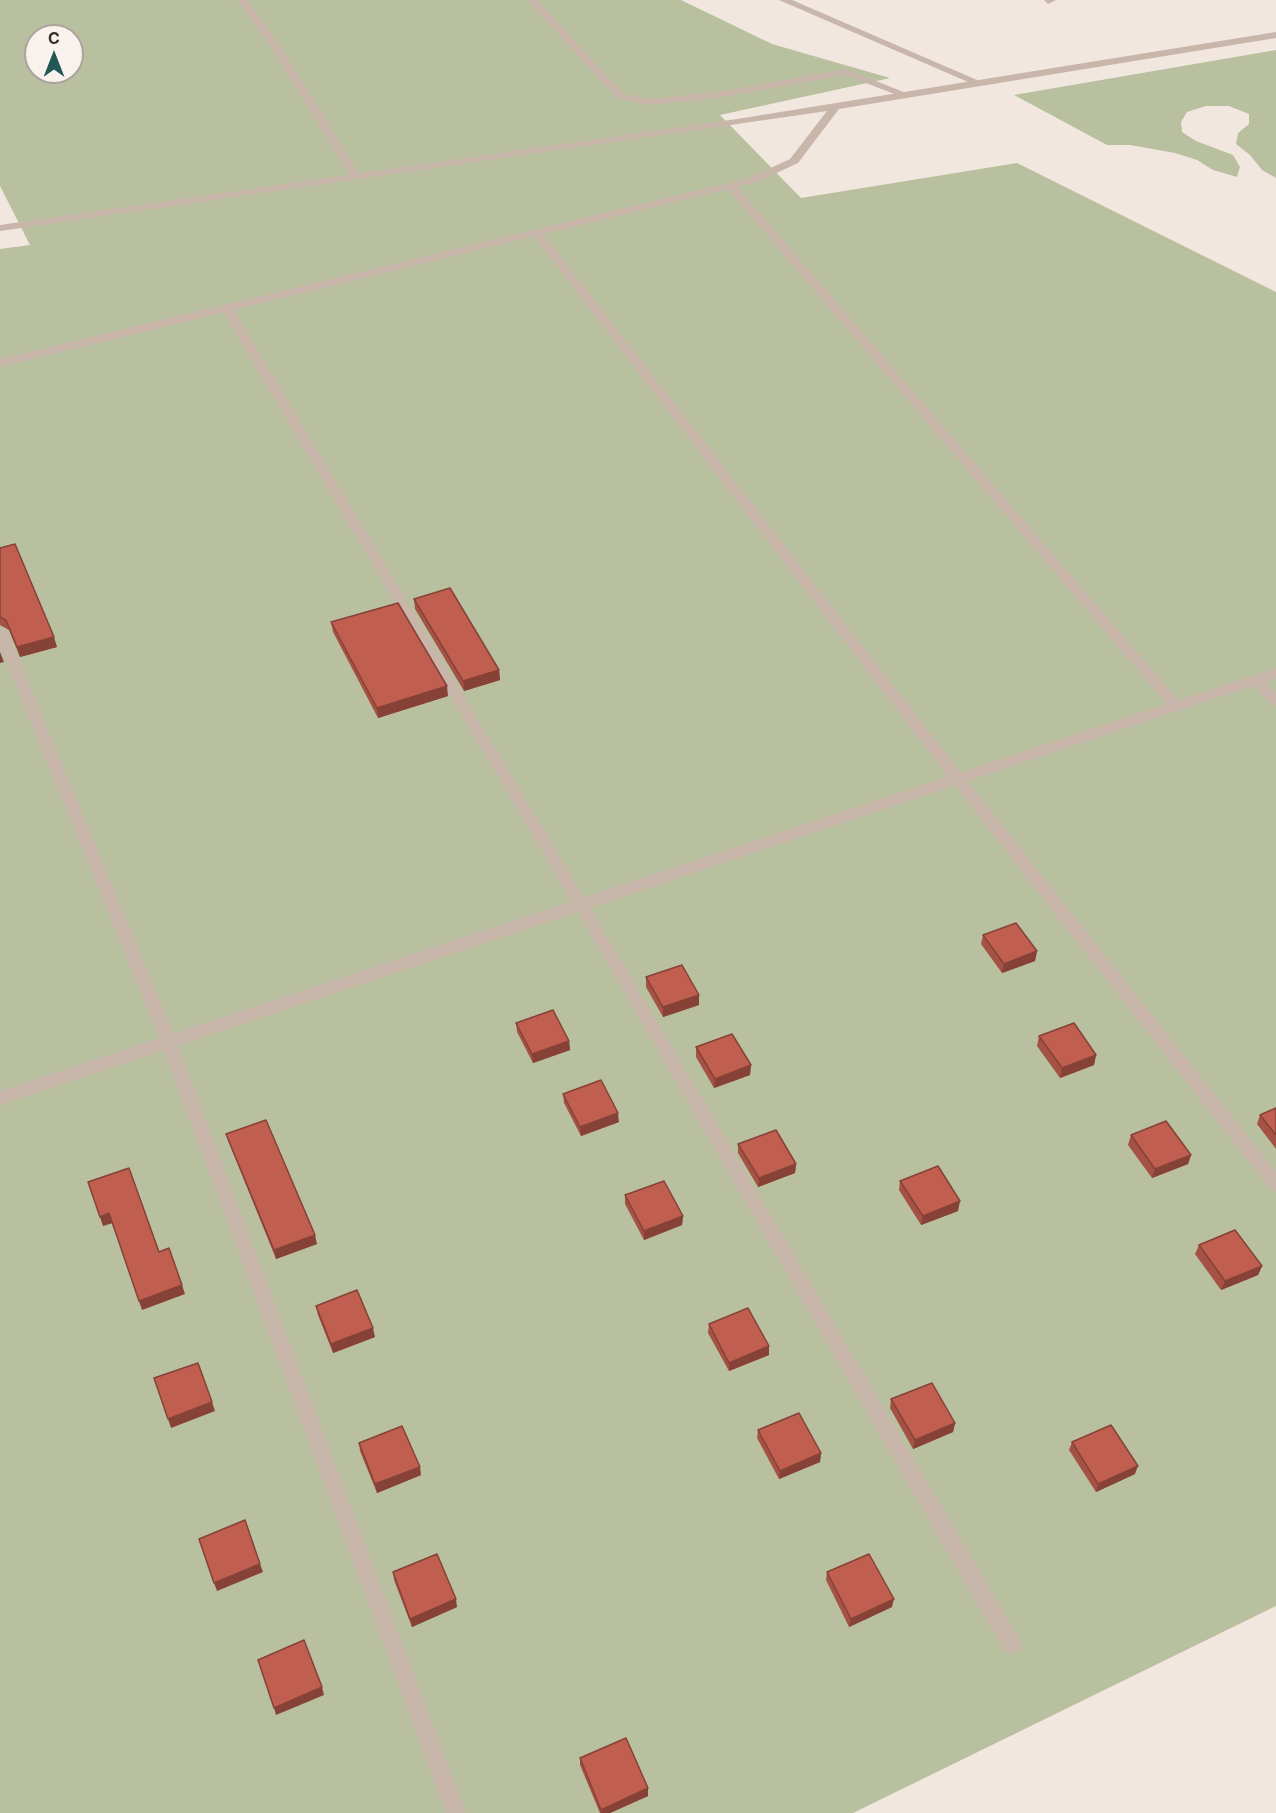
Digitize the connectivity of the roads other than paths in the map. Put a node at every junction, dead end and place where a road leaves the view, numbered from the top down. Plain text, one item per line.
1 (242, 0) edge
2 (532, 0) edge
3 (784, 0) edge
4 (1276, 35) edge
5 (979, 84) junction
6 (906, 95) junction
7 (835, 107) junction
8 (356, 177) junction
9 (731, 186) junction
10 (0, 228) edge
11 (537, 233) junction
12 (226, 307) junction
13 (0, 363) edge
14 (0, 630) edge
15 (1276, 673) edge
16 (1255, 680) junction
17 (1276, 701) edge
18 (1175, 705) junction
19 (957, 778) junction
20 (580, 903) junction
21 (168, 1040) junction
22 (0, 1098) edge
23 (1276, 1184) edge
24 (1012, 1645) dead end
25 (456, 1813) edge

1 - 8 street
2 - 6 street
3 - 5 street
4 - 5 street
5 - 6 street
6 - 7 street
7 - 8 street
7 - 9 street
8 - 10 street
9 - 11 street
9 - 18 street
11 - 12 street
11 - 19 street
12 - 13 street
12 - 20 street
14 - 21 street
15 - 16 street
16 - 17 street
16 - 18 street
18 - 19 street
19 - 20 street
19 - 23 street
20 - 21 street
20 - 24 street
21 - 22 street
21 - 25 street

